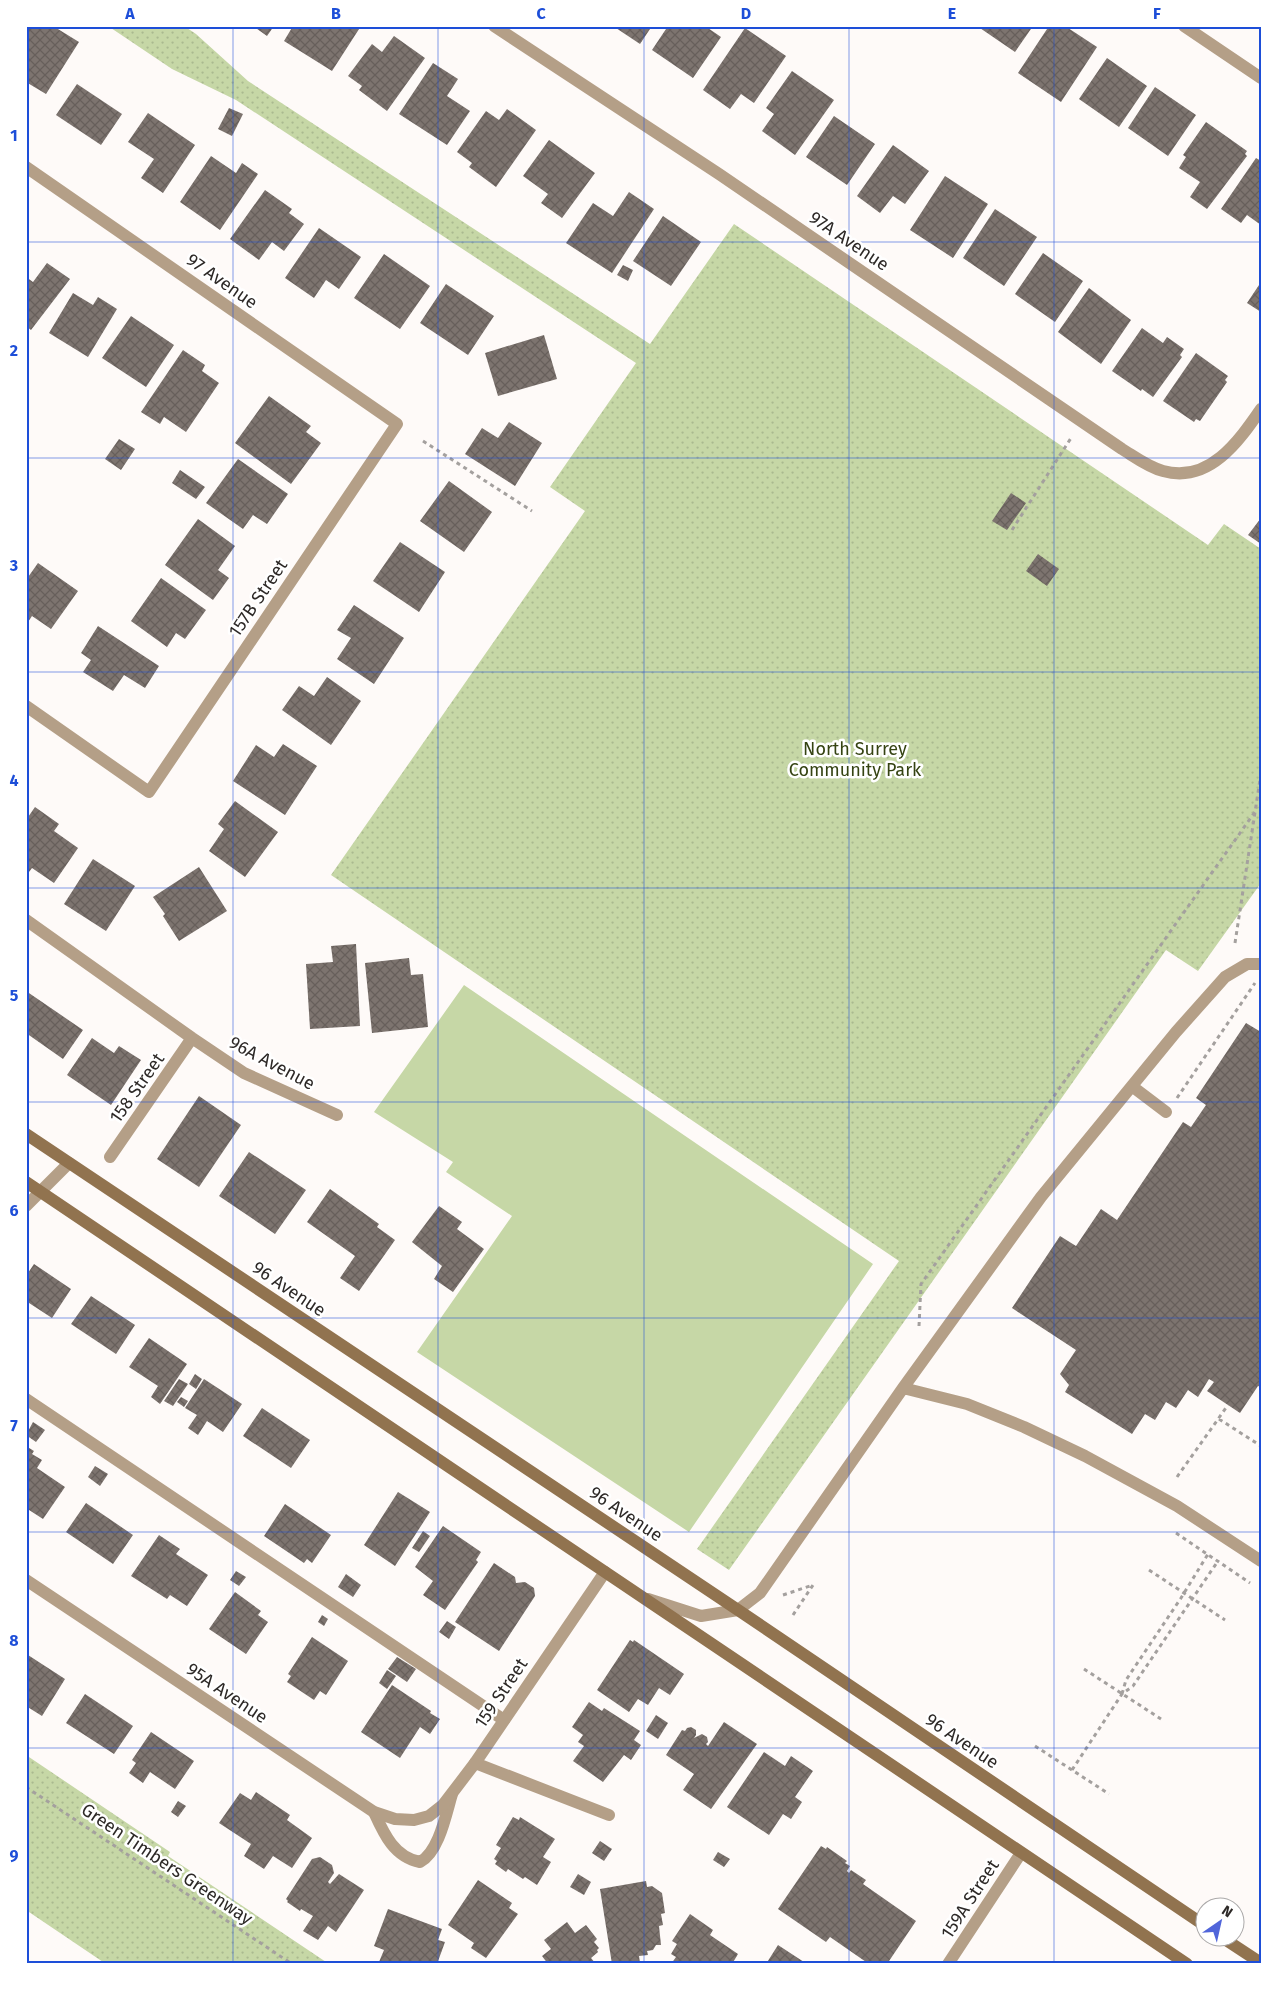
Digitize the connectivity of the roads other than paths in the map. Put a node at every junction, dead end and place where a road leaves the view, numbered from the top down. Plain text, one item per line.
1 (494, 26) edge
2 (1184, 26) edge
3 (1261, 78) edge
4 (26, 167) edge
5 (1261, 409) edge
6 (397, 424) joint
7 (26, 706) edge
8 (26, 920) edge
9 (1261, 964) edge
10 (192, 1038) junction
11 (1133, 1086) junction
12 (1170, 1107) road end
13 (337, 1115) dead end
14 (26, 1134) edge
15 (110, 1158) dead end
16 (69, 1163) junction
17 (26, 1182) edge
18 (39, 1191) junction
19 (26, 1206) edge
20 (903, 1388) junction
21 (26, 1399) edge
22 (1261, 1561) edge
23 (605, 1572) junction
24 (26, 1580) edge
25 (642, 1597) junction
26 (738, 1610) junction
27 (504, 1720) junction
28 (475, 1763) junction
29 (453, 1791) junction
30 (374, 1812) junction
31 (609, 1815) dead end
32 (414, 1820) joint
33 (1021, 1852) junction
34 (1194, 1918) edge
35 (1238, 1948) edge
36 (1261, 1963) edge
37 (948, 1964) edge
38 (1187, 1964) edge

1 - 5 street, 97A Avenue
2 - 3 street
4 - 6 street, 97 Avenue
6 - 7 street, 157B Street
8 - 10 street, 96A Avenue
9 - 11 street
10 - 13 street, 96A Avenue
10 - 15 street, 158 Street
11 - 12 street
11 - 20 street
14 - 16 main road, 96 Avenue
16 - 18 street
16 - 26 main road, 96 Avenue
17 - 18 main road
18 - 19 street
18 - 23 main road
20 - 22 street
20 - 26 street
21 - 27 street
23 - 25 main road
23 - 27 street, 159 Street
24 - 30 street, 95A Avenue
25 - 26 street
25 - 33 main road
26 - 34 main road, 96 Avenue
27 - 28 street, 159 Street
28 - 29 street, 159 Street
28 - 31 street
29 - 30 street
29 - 32 street, 159 Street
30 - 32 street, 95A Avenue
33 - 37 street, 159A Street
33 - 38 main road
35 - 36 main road

